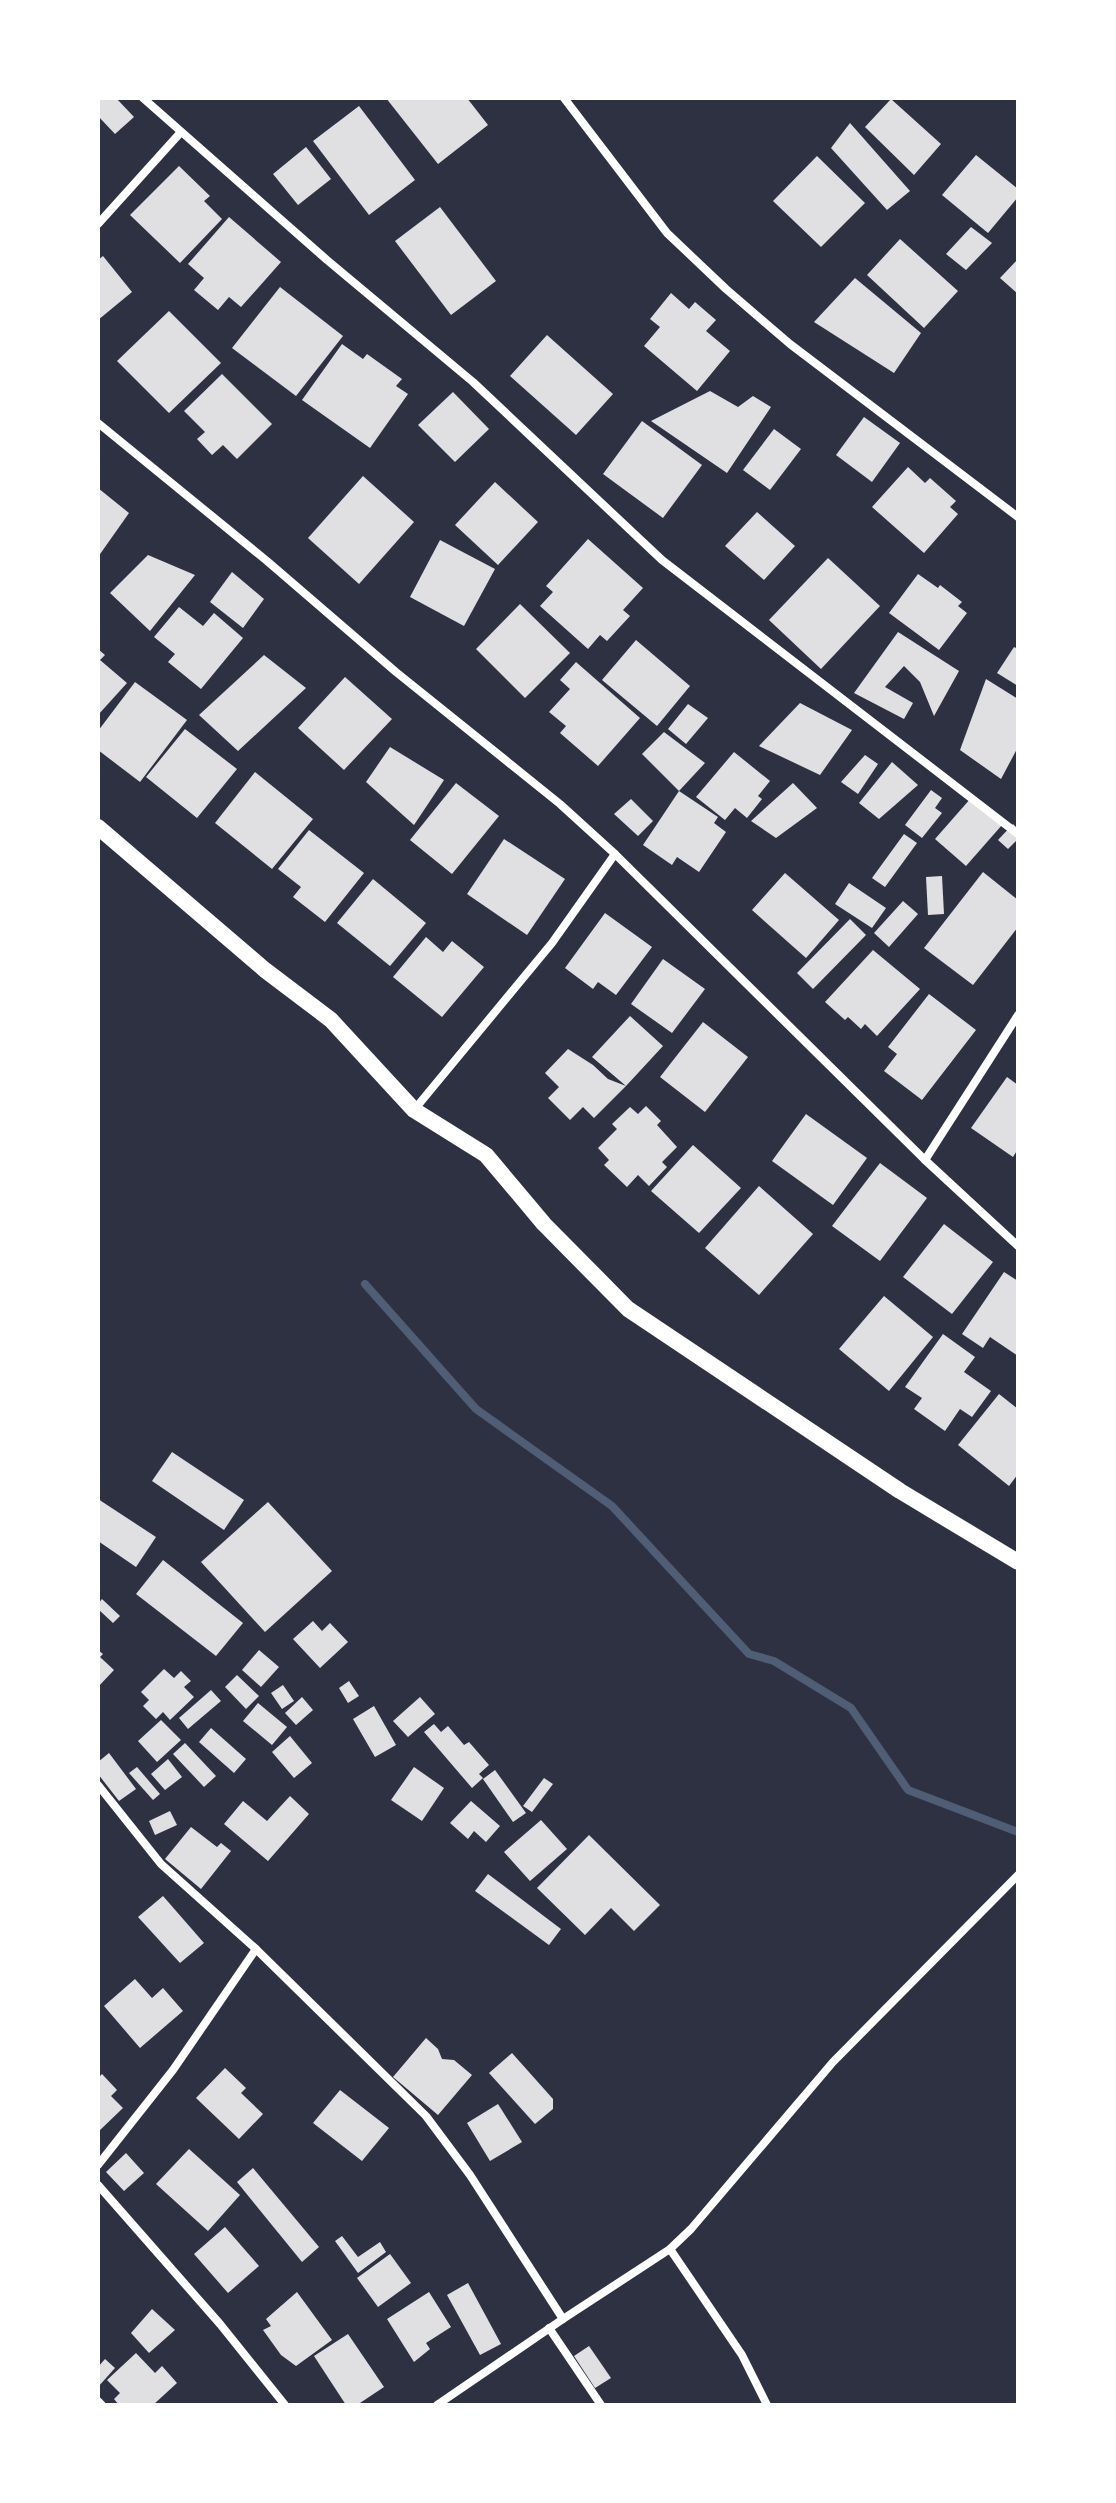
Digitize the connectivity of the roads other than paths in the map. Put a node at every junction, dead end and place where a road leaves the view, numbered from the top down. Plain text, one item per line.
1 (143, 98) edge
2 (564, 98) edge
3 (181, 132) junction
4 (98, 224) edge
5 (98, 423) edge
6 (1018, 517) edge
7 (98, 827) edge
8 (1018, 834) edge
9 (615, 854) junction
10 (1018, 1015) edge
11 (414, 1110) junction
12 (925, 1160) junction
13 (1018, 1246) edge
14 (1018, 1562) edge
15 (98, 1785) edge
16 (1018, 1875) edge
17 (256, 1949) junction
18 (98, 2165) edge
19 (98, 2185) edge
20 (670, 2249) junction
21 (563, 2319) junction
22 (549, 2328) junction
23 (285, 2405) edge
24 (437, 2405) edge
25 (601, 2405) edge
26 (767, 2405) edge

1 - 3 street
2 - 6 street
3 - 4 street
3 - 8 street
5 - 9 street
7 - 11 main road
9 - 11 street
9 - 12 street
10 - 12 street
11 - 14 main road
12 - 13 street
15 - 17 street
16 - 20 street
17 - 18 street
17 - 21 street
19 - 23 street
20 - 21 street
20 - 26 street
21 - 22 street
22 - 24 street
22 - 25 street

